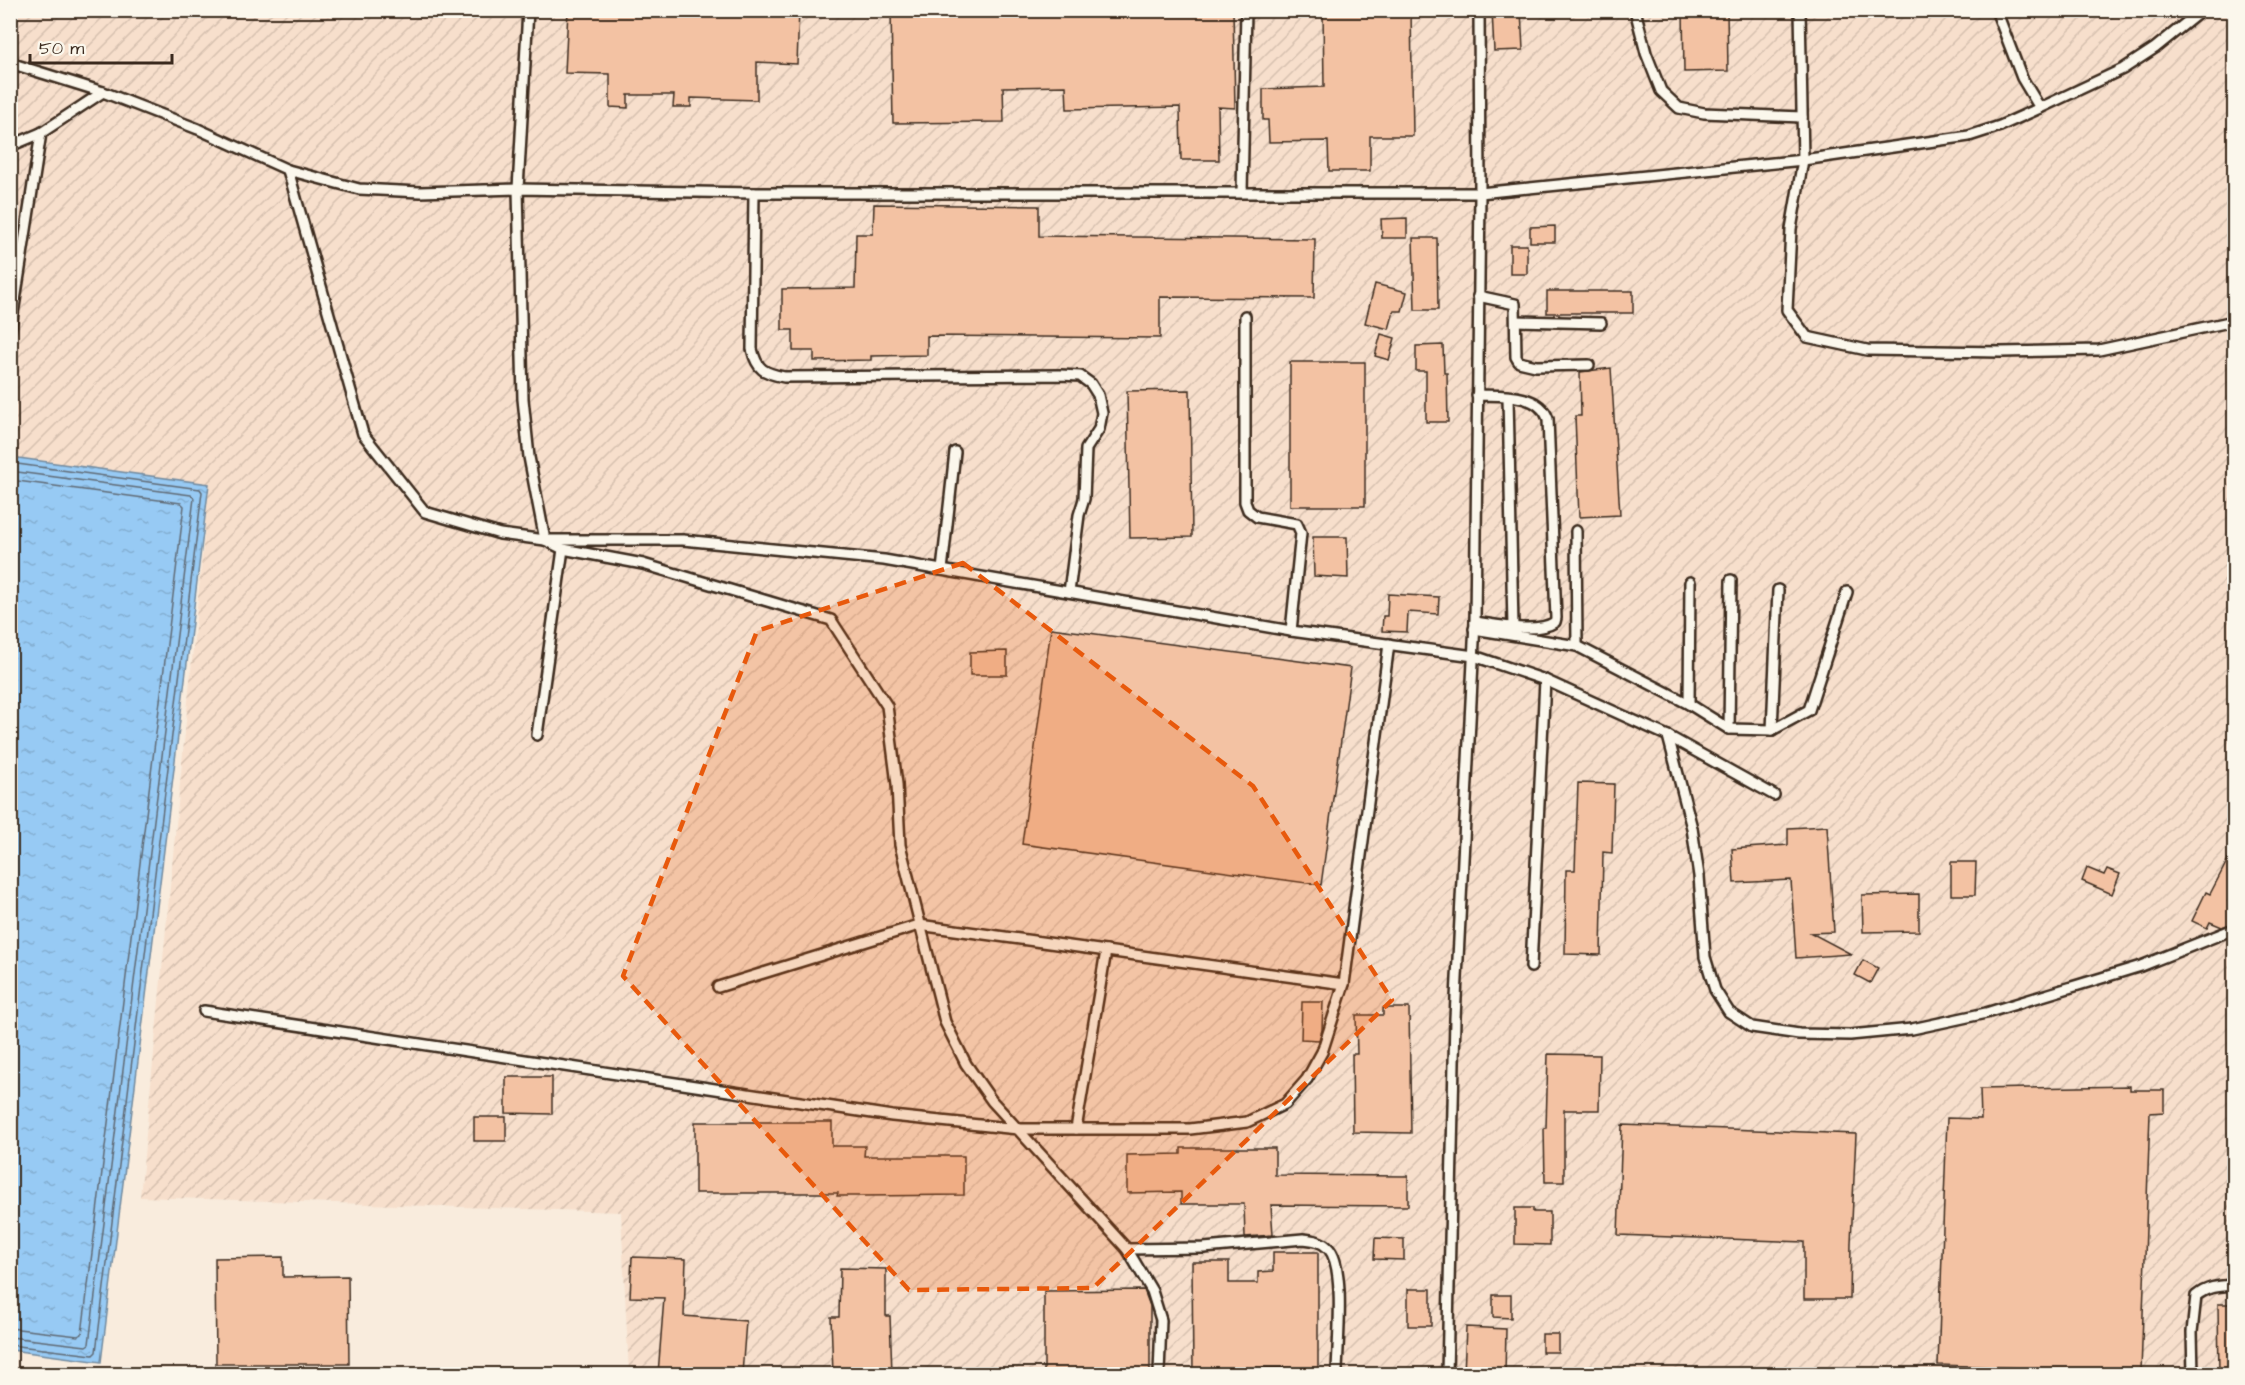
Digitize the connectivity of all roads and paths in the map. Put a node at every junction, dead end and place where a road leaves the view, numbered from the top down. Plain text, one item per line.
1 (528, 10) edge
2 (1246, 10) edge
3 (1479, 10) edge
4 (1635, 10) edge
5 (1800, 10) edge
6 (1996, 10) edge
7 (2202, 10) edge
8 (10, 63) edge
9 (103, 92) junction
10 (2040, 108) junction
11 (1802, 117) junction
12 (41, 133) junction
13 (10, 146) edge
14 (1803, 160) junction
15 (288, 170) junction
16 (518, 189) junction
17 (1242, 192) junction
18 (754, 193) junction
19 (1480, 193) junction
20 (1478, 296) junction
21 (1245, 316) dead end
22 (1516, 321) junction
23 (2235, 321) edge
24 (1601, 323) dead end
25 (10, 333) edge
26 (1589, 365) dead end
27 (1477, 395) junction
28 (1508, 397) junction
29 (955, 452) dead end
30 (1576, 531) dead end
31 (545, 540) junction
32 (563, 549) junction
33 (942, 570) junction
34 (1731, 580) dead end
35 (1690, 582) dead end
36 (1778, 590) dead end
37 (1069, 592) junction
38 (1847, 592) dead end
39 (1474, 625) junction
40 (1513, 627) junction
41 (1291, 631) junction
42 (1389, 644) junction
43 (1577, 646) junction
44 (1474, 656) junction
45 (1545, 680) junction
46 (1689, 704) junction
47 (1729, 729) junction
48 (1772, 730) junction
49 (537, 735) dead end
50 (1668, 736) junction
51 (1774, 795) dead end
52 (919, 925) junction
53 (2235, 929) edge
54 (1106, 951) junction
55 (1531, 967) dead end
56 (1344, 984) junction
57 (718, 987) dead end
58 (204, 1011) dead end
59 (1076, 1129) junction
60 (1018, 1130) junction
61 (1127, 1249) junction
62 (2235, 1285) edge
63 (1160, 1374) edge
64 (1337, 1374) edge
65 (1447, 1374) edge
66 (2193, 1374) edge

1 - 16 lane
2 - 17 lane
3 - 19 lane
4 - 11 lane
5 - 11 lane
6 - 10 lane
7 - 10 lane
8 - 9 lane
9 - 12 lane
9 - 15 lane
10 - 14 lane
11 - 14 lane
12 - 13 lane
12 - 25 lane
14 - 19 lane
14 - 23 lane
15 - 16 lane
15 - 31 lane
16 - 18 lane
16 - 31 lane
17 - 18 lane
17 - 19 lane
18 - 37 lane
19 - 20 lane
20 - 22 lane
20 - 27 lane
21 - 41 lane
22 - 24 lane
22 - 26 lane
27 - 28 lane
27 - 39 lane
28 - 40 lane
28 - 40 lane
29 - 33 lane
30 - 43 lane
31 - 32 lane
31 - 33 lane
32 - 49 lane
32 - 52 lane
33 - 37 lane
34 - 47 lane
35 - 46 lane
36 - 48 lane
37 - 41 lane
38 - 48 lane
39 - 40 lane
39 - 43 lane
39 - 44 lane
41 - 42 lane
42 - 44 lane
42 - 56 lane
43 - 46 lane
44 - 45 lane
44 - 65 lane
45 - 50 lane
45 - 55 lane
46 - 47 lane
47 - 48 lane
50 - 51 lane
50 - 53 lane
52 - 54 lane
52 - 57 lane
52 - 60 lane
54 - 56 lane
54 - 59 lane
56 - 59 lane
58 - 60 lane
59 - 60 lane
60 - 61 lane
61 - 63 lane
61 - 64 lane
62 - 66 lane

